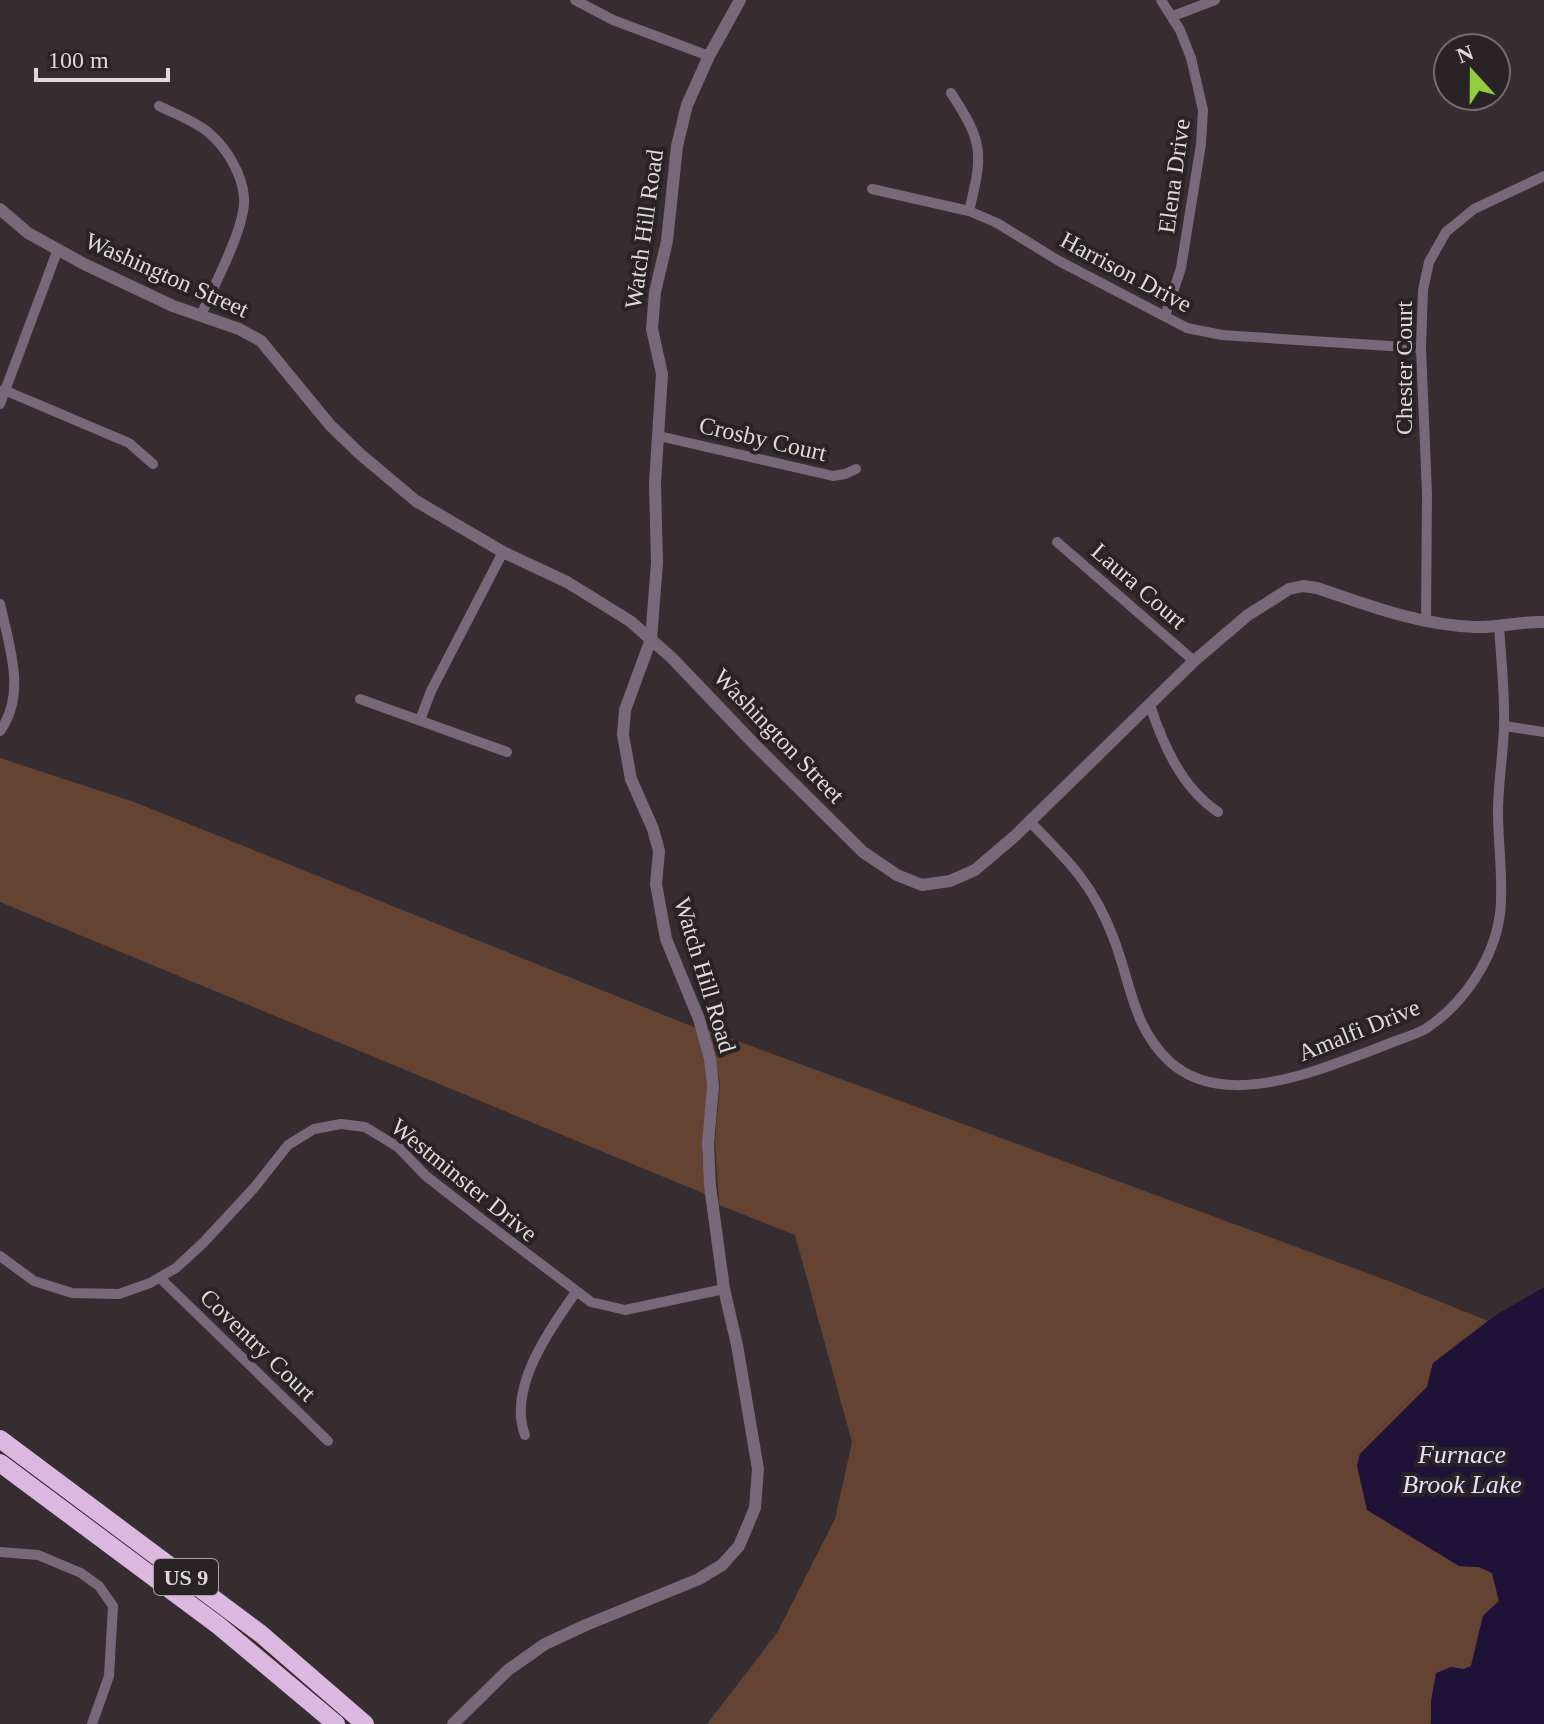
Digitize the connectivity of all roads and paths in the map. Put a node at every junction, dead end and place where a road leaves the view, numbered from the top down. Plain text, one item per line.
1 (575, 0) edge
2 (740, 0) edge
3 (1161, 0) edge
4 (1215, 0) edge
5 (1173, 16) junction
6 (709, 56) junction
7 (951, 93) dead end
8 (159, 106) dead end
9 (1544, 176) edge
10 (872, 189) dead end
11 (0, 209) edge
12 (969, 211) junction
13 (58, 249) junction
14 (201, 315) junction
15 (1165, 316) junction
16 (1421, 348) junction
17 (4, 390) junction
18 (0, 404) edge
19 (659, 436) junction
20 (153, 464) dead end
21 (856, 469) dead end
22 (1057, 542) dead end
23 (503, 552) junction
24 (0, 604) edge
25 (1426, 622) junction
26 (1544, 622) edge
27 (1499, 625) junction
28 (651, 639) junction
29 (1194, 661) junction
30 (360, 699) dead end
31 (1150, 705) junction
32 (420, 720) junction
33 (1504, 726) junction
34 (0, 731) edge
35 (1544, 732) edge
36 (507, 752) dead end
37 (1218, 812) dead end
38 (1029, 821) junction
39 (0, 1256) edge
40 (160, 1278) junction
41 (724, 1289) junction
42 (576, 1292) junction
43 (525, 1435) dead end
44 (0, 1439) edge
45 (328, 1441) dead end
46 (0, 1463) edge
47 (0, 1552) edge
48 (92, 1724) edge
49 (336, 1724) edge
50 (365, 1724) edge
51 (453, 1724) edge

1 - 6 street
2 - 6 street, Watch Hill Road
3 - 5 street, Elena Drive
4 - 5 street
5 - 15 street, Elena Drive
6 - 19 street, Watch Hill Road
7 - 12 street
8 - 14 street
9 - 16 street, Chester Court
10 - 12 street, Harrison Drive
11 - 13 street, Washington Street
12 - 15 street, Harrison Drive
13 - 14 street, Washington Street
13 - 17 street
14 - 23 street, Washington Street
15 - 16 street, Harrison Drive
16 - 25 street, Chester Court
17 - 18 street
17 - 20 street
19 - 21 street, Crosby Court
19 - 28 street, Watch Hill Road
22 - 29 street, Laura Court
23 - 28 street, Washington Street
23 - 32 street
24 - 34 street
25 - 27 street, Washington Street
25 - 29 street, Washington Street
26 - 27 street, Washington Street
27 - 33 street, Amalfi Drive
28 - 38 street, Washington Street
28 - 41 street, Watch Hill Road
29 - 31 street, Washington Street
30 - 32 street
31 - 37 street
31 - 38 street, Washington Street
32 - 36 street
33 - 35 street
33 - 38 street, Amalfi Drive
39 - 40 street, Westminster Drive
40 - 42 street, Westminster Drive
40 - 45 street, Coventry Court
41 - 42 street, Westminster Drive
41 - 51 street, Watch Hill Road
42 - 43 street
44 - 50 highway, US 9
46 - 49 highway, US 9
47 - 48 street

